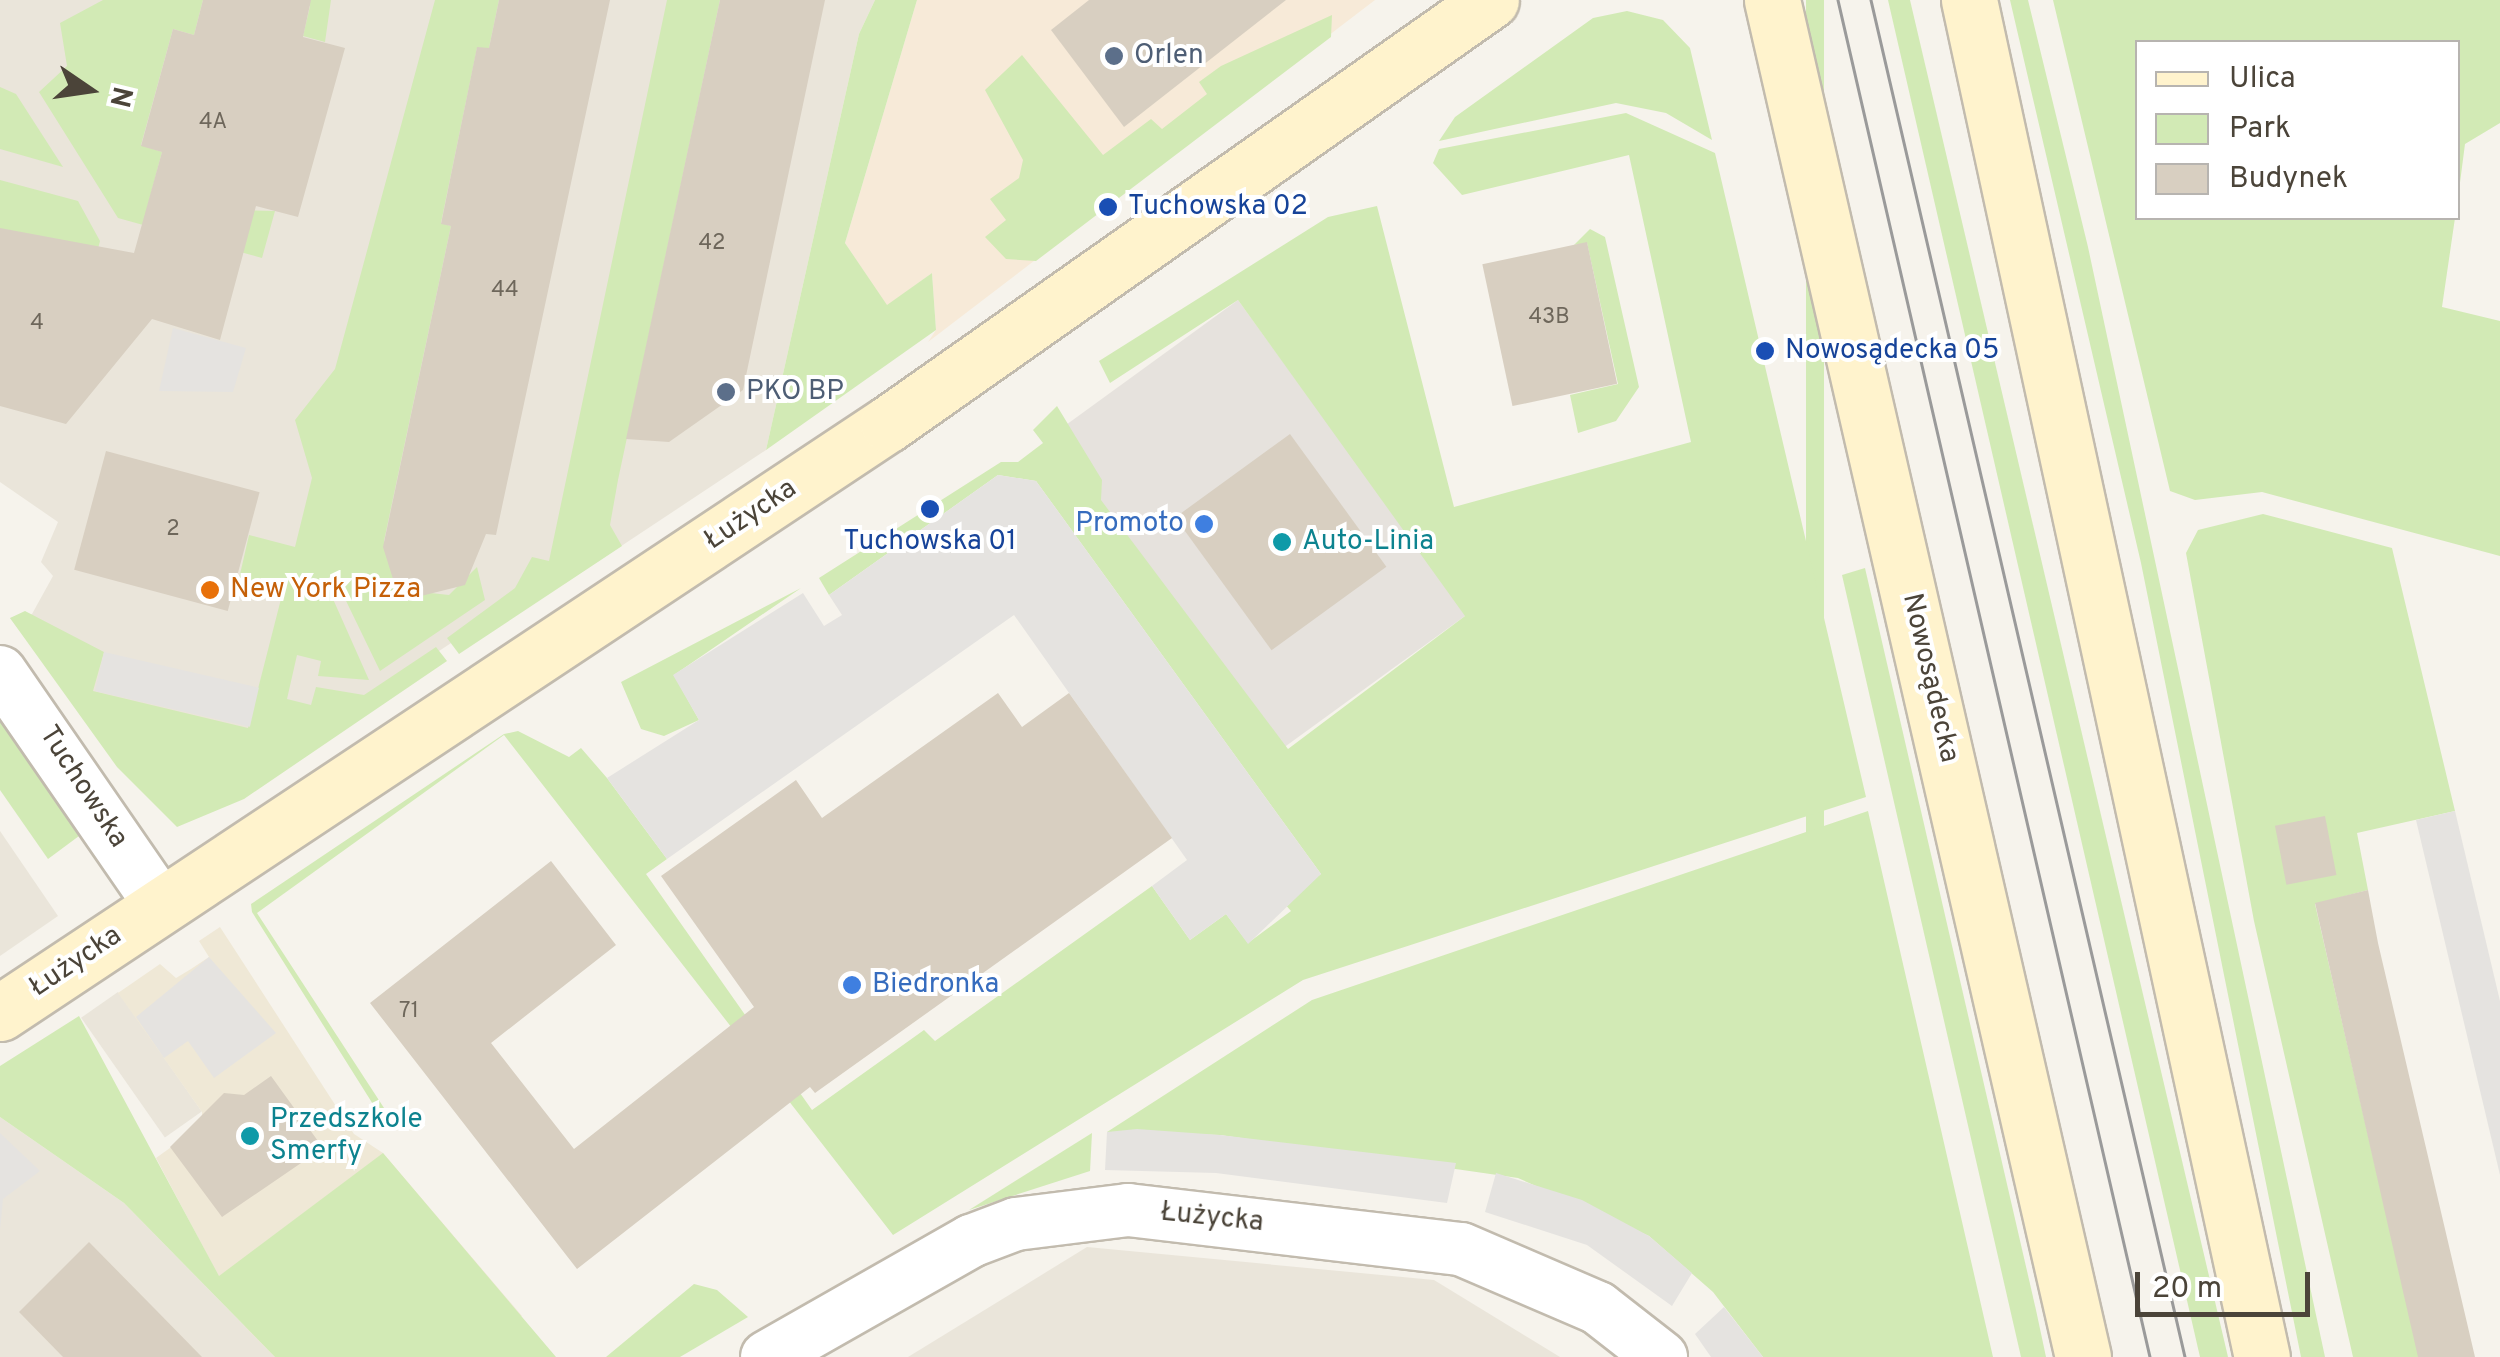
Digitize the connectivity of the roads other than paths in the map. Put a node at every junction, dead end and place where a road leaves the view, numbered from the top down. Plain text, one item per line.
1 (1492, 0) edge
2 (1735, 0) edge
3 (1772, 0) edge
4 (1969, 0) edge
5 (1786, 60) junction
6 (0, 672) edge
7 (161, 905) junction
8 (0, 1013) edge
9 (768, 1357) edge
10 (1661, 1357) edge
11 (2083, 1357) edge
12 (2262, 1357) edge

1 - 7 main road, Łużycka
2 - 5 main road
3 - 5 main road, Nowosądecka
4 - 12 main road
5 - 11 main road, Nowosądecka
6 - 7 street, Tuchowska
7 - 8 main road, Łużycka
9 - 10 street, Łużycka

